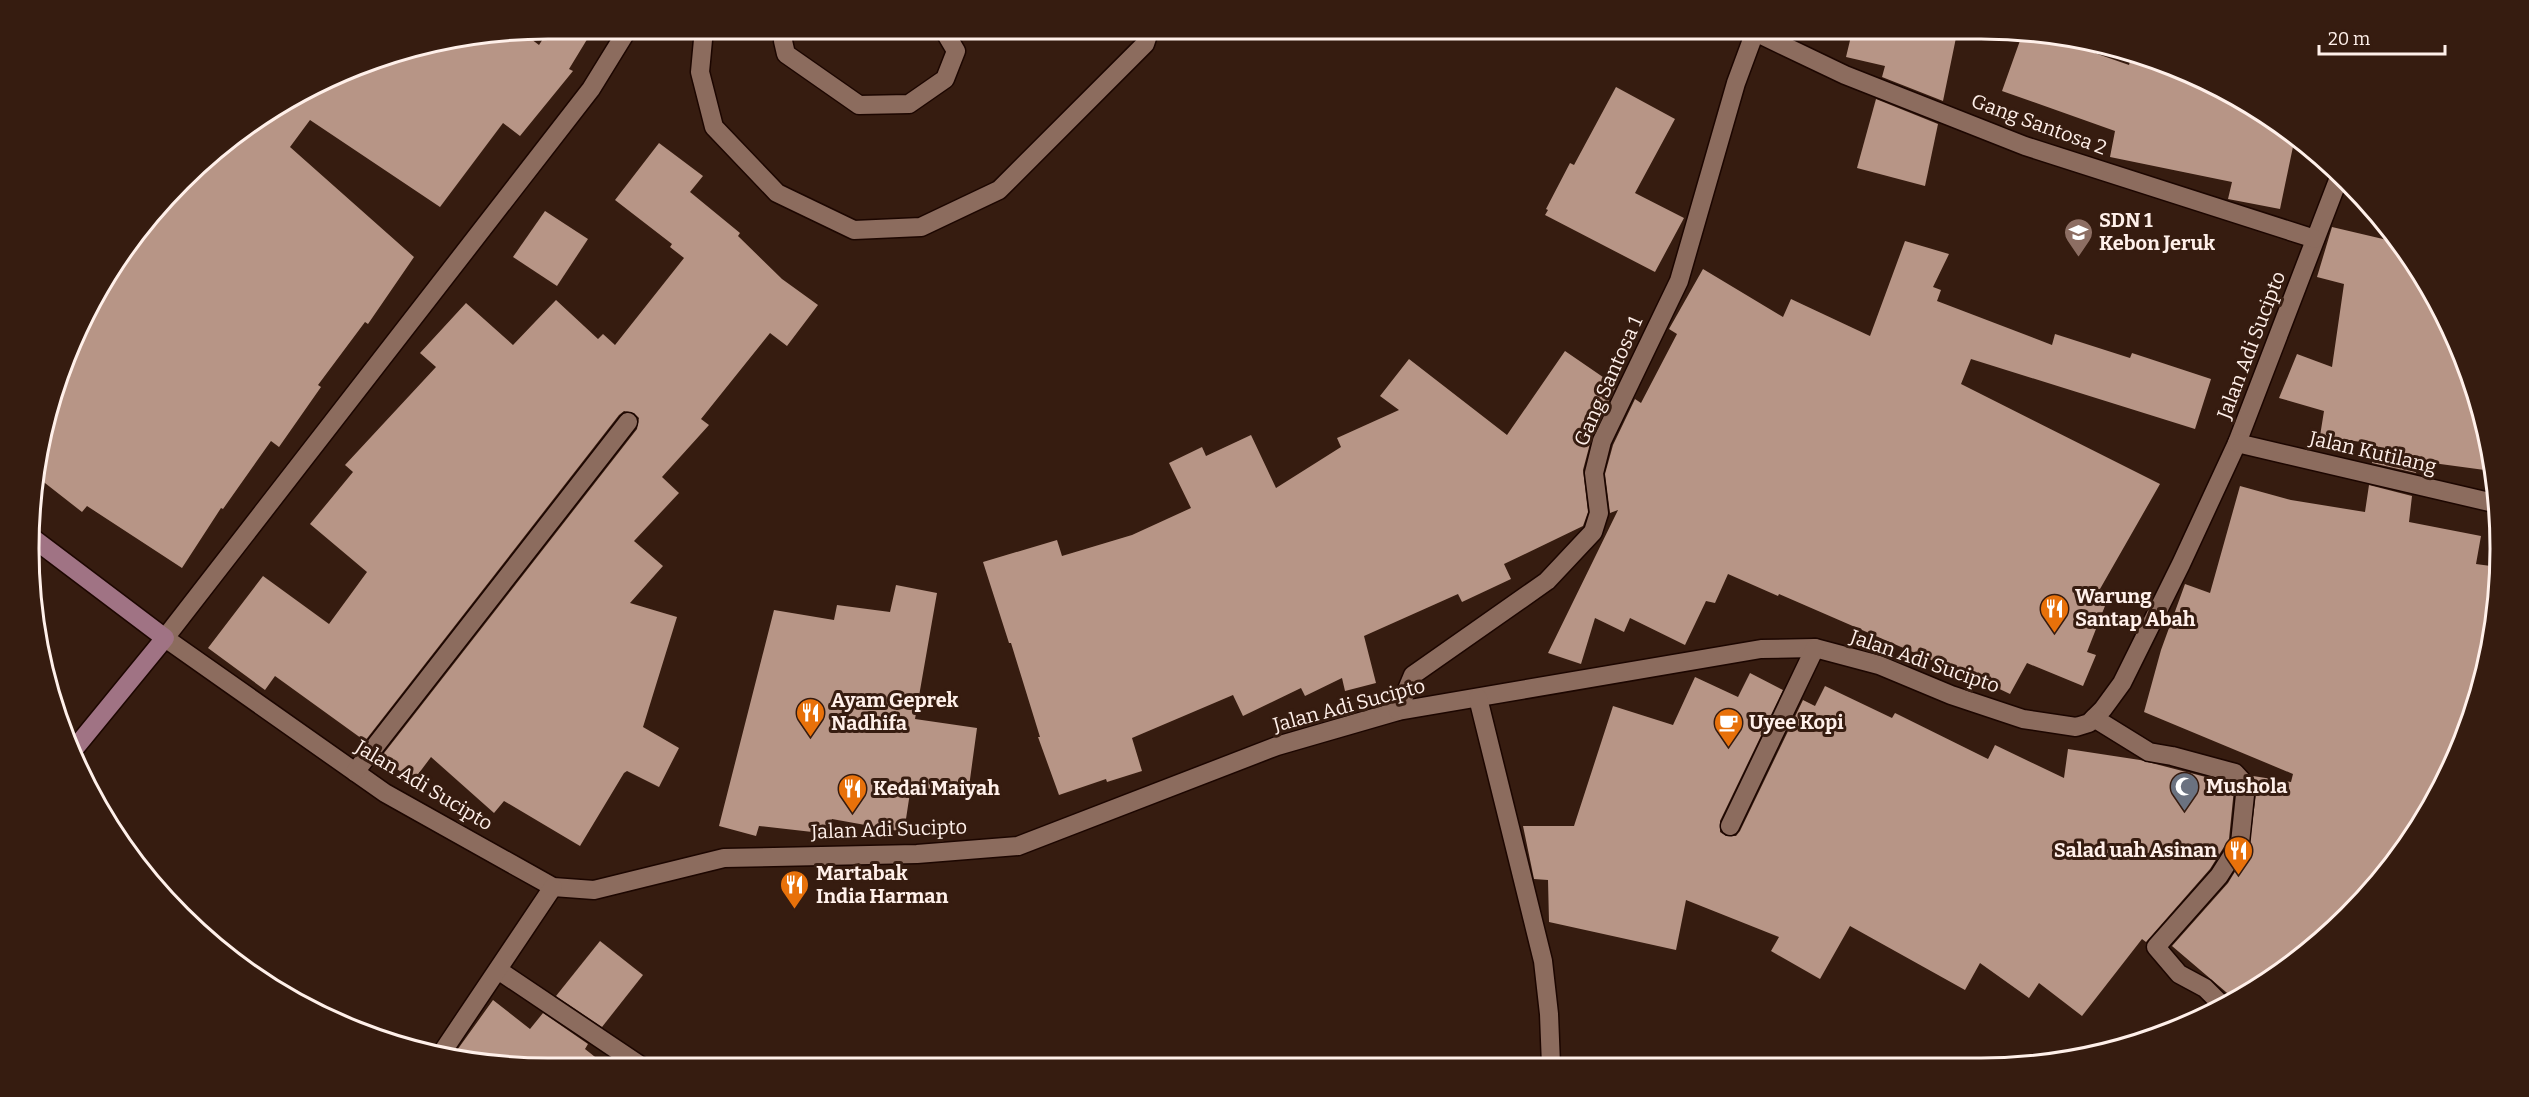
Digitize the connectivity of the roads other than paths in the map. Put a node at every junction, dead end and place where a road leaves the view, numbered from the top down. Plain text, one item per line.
1 (621, 39) edge
2 (703, 39) edge
3 (783, 39) edge
4 (949, 39) edge
5 (1147, 39) edge
6 (1752, 39) edge
7 (1773, 39) edge
8 (2337, 184) edge
9 (2315, 239) junction
10 (628, 422) dead end
11 (2238, 443) junction
12 (2488, 502) edge
13 (39, 543) edge
14 (165, 638) junction
15 (1815, 648) junction
16 (1478, 698) junction
17 (1398, 711) junction
18 (2094, 718) junction
19 (78, 744) edge
20 (355, 772) junction
21 (1730, 826) dead end
22 (553, 887) junction
23 (498, 970) junction
24 (2217, 1000) edge
25 (446, 1047) edge
26 (629, 1058) edge
27 (1551, 1058) edge

1 - 14 street
2 - 5 street
3 - 4 street
6 - 17 street, Gang Santosa 1
7 - 9 street, Gang Santosa 2
8 - 9 street, Jalan Adi Sucipto
9 - 11 street, Jalan Adi Sucipto
10 - 20 street
11 - 12 street, Jalan Kutilang
11 - 18 street, Jalan Adi Sucipto
13 - 14 street
14 - 19 street
14 - 20 street, Jalan Adi Sucipto
15 - 16 street, Jalan Adi Sucipto
15 - 18 street, Jalan Adi Sucipto
15 - 21 street
16 - 17 street, Jalan Adi Sucipto
16 - 27 street
17 - 22 street, Jalan Adi Sucipto
18 - 24 street
20 - 22 street, Jalan Adi Sucipto
22 - 23 street
23 - 25 street
23 - 26 street

